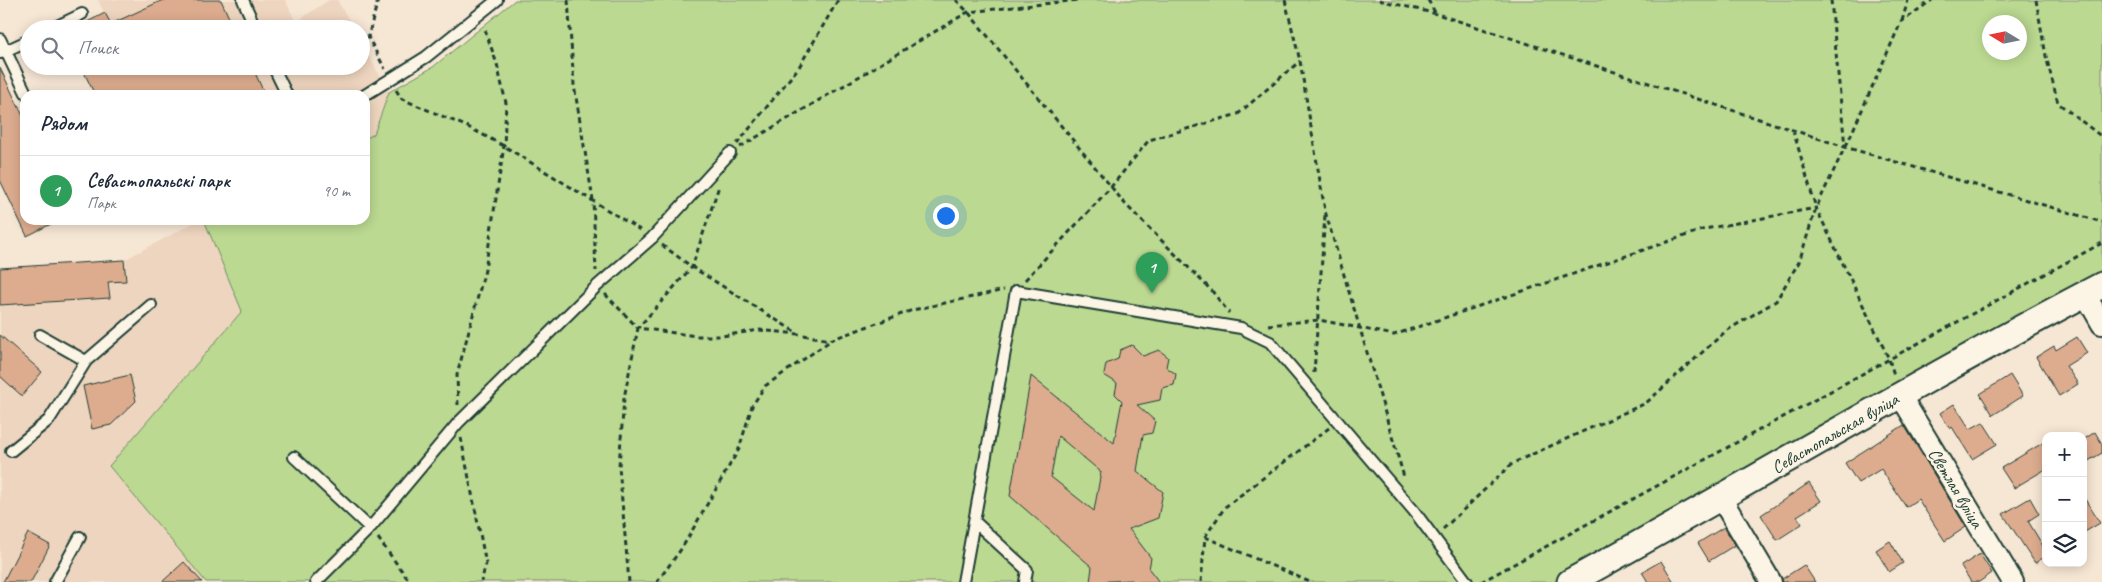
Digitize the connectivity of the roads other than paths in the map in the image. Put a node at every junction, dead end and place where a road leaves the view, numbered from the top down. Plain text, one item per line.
1 (243, 0) edge
2 (497, 0) edge
3 (82, 14) dead end
4 (70, 20) edge
5 (252, 20) edge
6 (0, 39) edge
7 (20, 44) edge
8 (3, 52) edge
9 (278, 75) edge
10 (24, 90) edge
11 (285, 90) edge
12 (370, 92) edge
13 (730, 153) road end
14 (2094, 290) edge
15 (151, 304) dead end
16 (2102, 324) edge
17 (40, 336) dead end
18 (86, 361) junction
19 (1900, 395) junction
20 (11, 451) dead end
21 (294, 458) dead end
22 (1722, 498) junction
23 (974, 521) junction
24 (370, 528) junction
25 (80, 537) dead end
26 (55, 582) edge
27 (316, 582) edge
28 (963, 582) edge
29 (1025, 582) edge
30 (1467, 582) edge
31 (1570, 582) edge
32 (1771, 582) edge
33 (2013, 582) edge

1 - 5 lane
2 - 12 lane
3 - 4 lane
6 - 8 lane
7 - 8 lane
8 - 10 lane
9 - 11 lane
13 - 24 lane
14 - 16 street
14 - 19 street, Севастопальская вуліца
15 - 18 lane
17 - 18 lane
18 - 20 lane
19 - 22 street, Севастопальская вуліца
19 - 33 street, Светлая вуліца
21 - 24 lane
22 - 31 street, Севастопальская вуліца
22 - 32 street
23 - 28 lane
23 - 29 lane
23 - 30 lane
24 - 27 lane
25 - 26 lane

